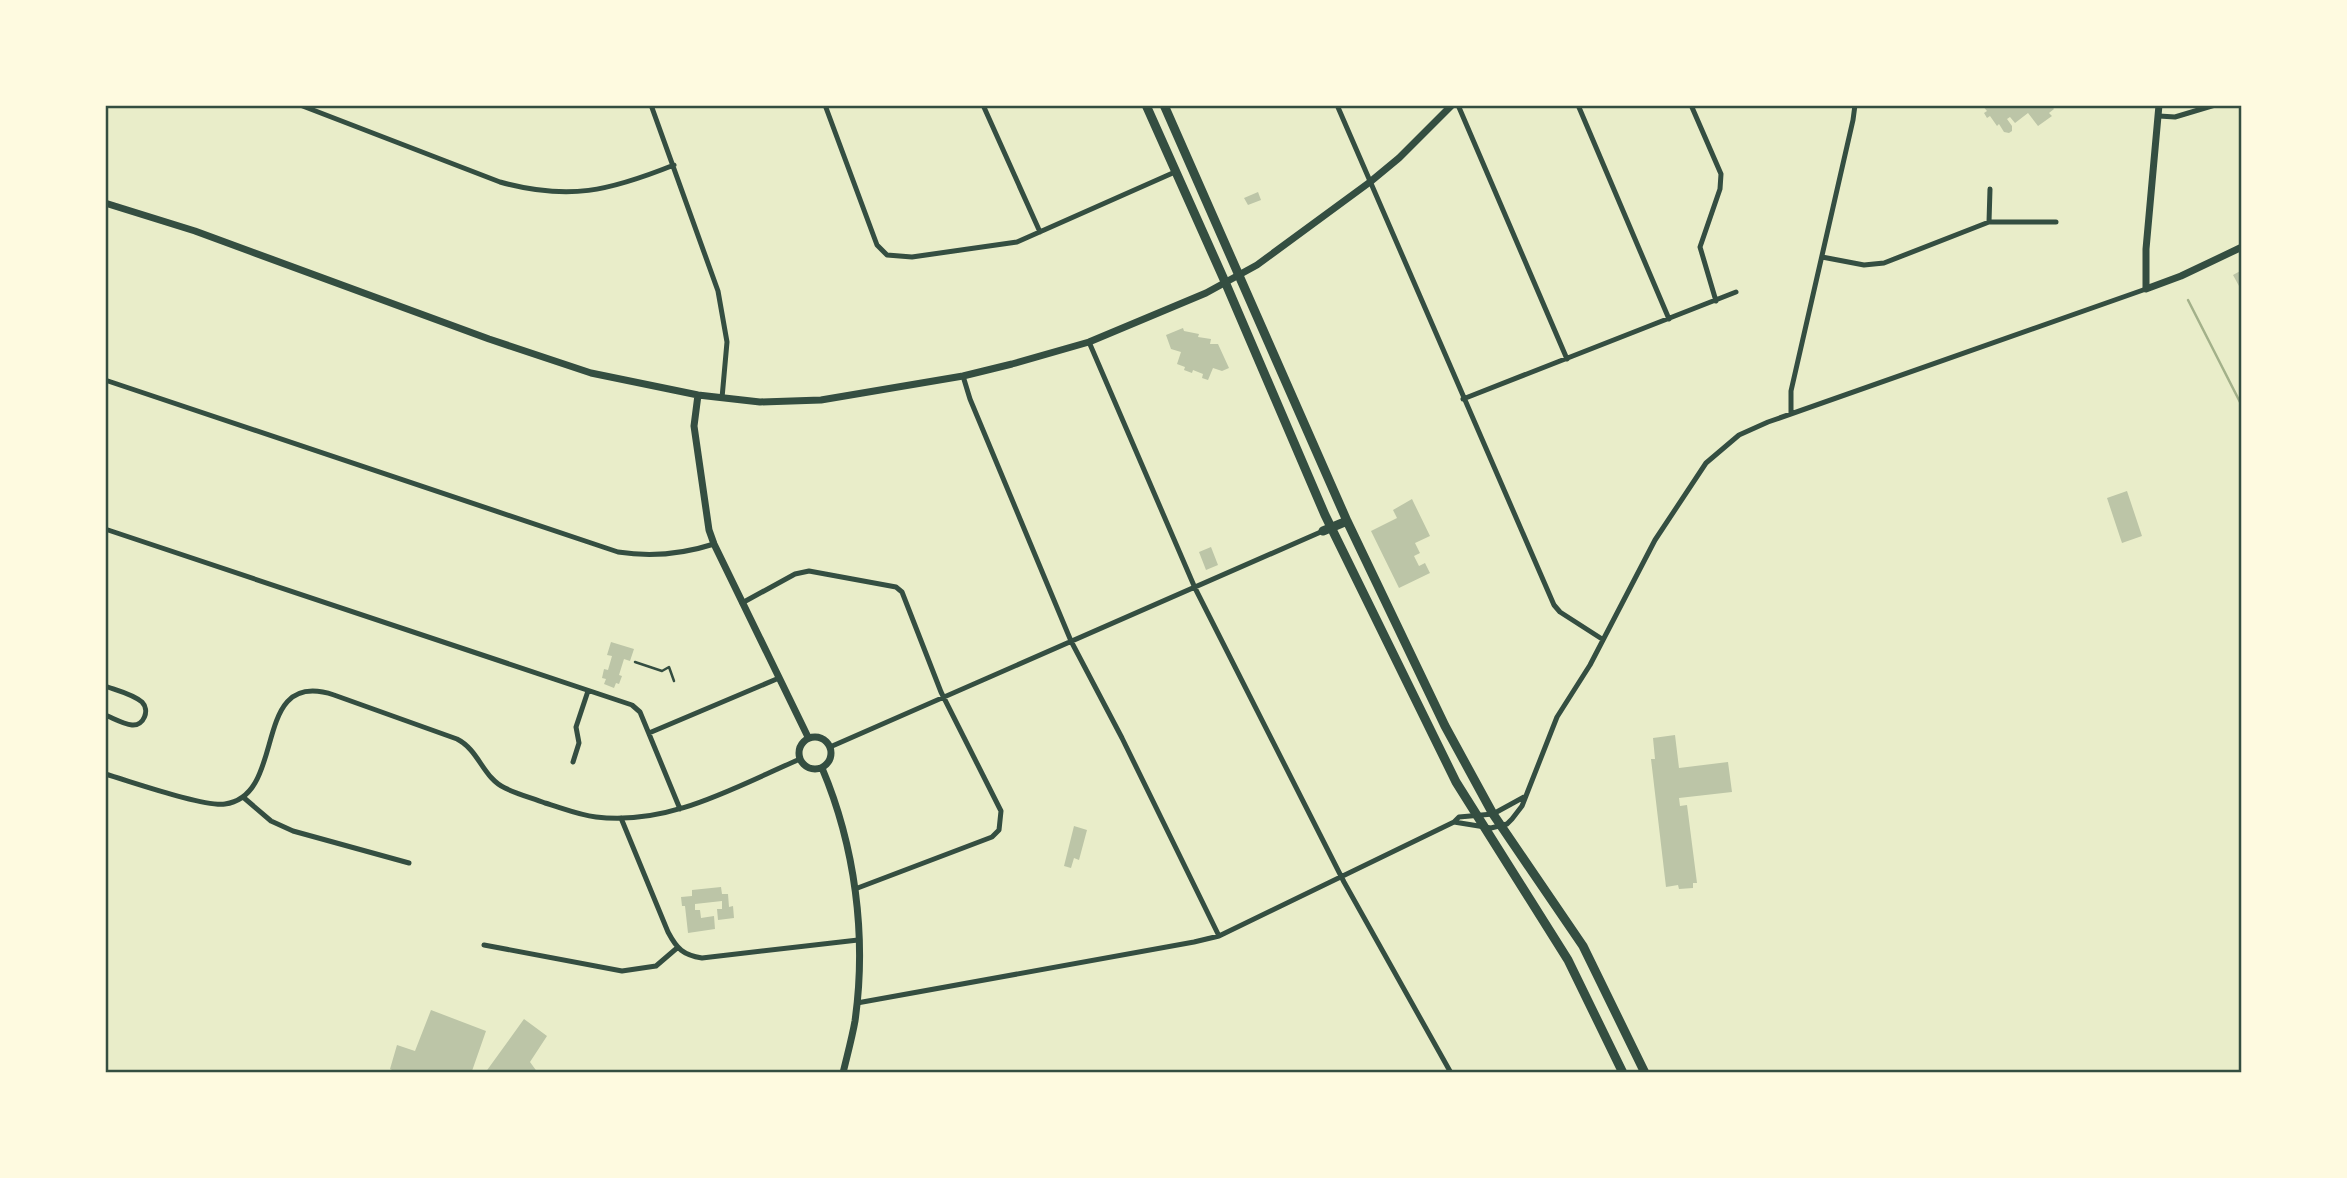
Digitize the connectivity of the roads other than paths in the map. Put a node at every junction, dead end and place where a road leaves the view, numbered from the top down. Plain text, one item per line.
1 (300, 105) edge
2 (652, 105) edge
3 (825, 105) edge
4 (983, 105) edge
5 (1146, 105) edge
6 (1164, 105) edge
7 (1337, 105) edge
8 (1452, 105) edge
9 (1458, 105) edge
10 (1578, 105) edge
11 (1691, 105) edge
12 (1855, 105) edge
13 (2159, 105) edge
14 (2215, 105) edge
15 (2159, 117) junction
16 (674, 165) junction
17 (1175, 172) junction
18 (1370, 183) junction
19 (1990, 189) dead end
20 (105, 203) edge
21 (1989, 222) junction
22 (2056, 222) dead end
23 (1040, 232) junction
24 (2242, 247) edge
25 (1822, 257) junction
26 (1240, 275) junction
27 (1226, 284) junction
28 (2146, 289) junction
29 (1736, 292) dead end
30 (1716, 301) junction
31 (1670, 319) junction
32 (1089, 342) junction
33 (1567, 359) junction
34 (963, 376) junction
35 (105, 380) edge
36 (698, 396) junction
37 (722, 398) junction
38 (1463, 399) junction
39 (1791, 414) junction
40 (1348, 521) junction
41 (105, 529) edge
42 (1327, 530) junction
43 (714, 544) junction
44 (1195, 588) junction
45 (742, 603) junction
46 (1602, 639) junction
47 (1071, 641) junction
48 (635, 662) dead end
49 (779, 678) junction
50 (674, 681) dead end
51 (105, 686) edge
52 (588, 691) junction
53 (943, 698) junction
54 (105, 715) edge
55 (649, 733) junction
56 (808, 737) junction
57 (830, 747) junction
58 (800, 759) junction
59 (573, 762) dead end
60 (822, 768) junction
61 (105, 774) edge
62 (243, 797) junction
63 (1524, 797) junction
64 (680, 809) junction
65 (1493, 814) junction
66 (1475, 815) junction
67 (621, 818) junction
68 (1454, 822) junction
69 (1483, 827) junction
70 (1501, 827) junction
71 (408, 863) dead end
72 (1341, 876) junction
73 (855, 889) junction
74 (1219, 936) junction
75 (858, 940) junction
76 (484, 945) dead end
77 (677, 948) junction
78 (857, 1003) junction
79 (843, 1073) edge
80 (1451, 1073) edge
81 (1623, 1073) edge
82 (1646, 1073) edge

1 - 16 street
2 - 16 street
3 - 23 street
4 - 23 street
5 - 17 highway
6 - 26 highway
7 - 18 street
8 - 18 street
9 - 33 street
10 - 31 street
11 - 30 street
12 - 25 street
13 - 15 street
14 - 15 street
15 - 28 street
16 - 37 street
17 - 23 street
17 - 27 highway
18 - 26 street
18 - 38 street
19 - 21 street
20 - 36 street
21 - 22 street
21 - 25 street
24 - 28 street
25 - 39 street
26 - 27 street
26 - 40 highway
27 - 32 street
27 - 42 highway
28 - 39 street
29 - 30 street
30 - 31 street
31 - 33 street
32 - 34 street
32 - 44 street
33 - 38 street
34 - 37 street
34 - 47 street
35 - 43 street
36 - 37 street
36 - 43 street
38 - 46 street
39 - 46 street
40 - 42 highway
40 - 65 highway
41 - 52 street
42 - 44 street
42 - 66 highway
43 - 45 street
44 - 47 street
44 - 72 street
45 - 49 street
45 - 53 street
46 - 63 street
47 - 53 street
47 - 74 street
48 - 50 lane
49 - 55 street
49 - 56 street
51 - 54 street
52 - 55 street
52 - 59 street
53 - 57 street
53 - 73 street
55 - 64 street
56 - 57 street
56 - 58 street
57 - 60 street
58 - 60 street
58 - 64 street
60 - 73 street
61 - 62 street
62 - 67 street
62 - 71 street
63 - 65 street
63 - 70 street
64 - 67 street
65 - 66 street
65 - 70 highway
66 - 68 street
66 - 69 highway
67 - 77 street
68 - 69 street
68 - 72 street
69 - 70 street
69 - 81 highway
70 - 82 highway
72 - 74 street
72 - 80 street
73 - 75 street
74 - 78 street
75 - 77 street
75 - 78 street
76 - 77 street
78 - 79 street

